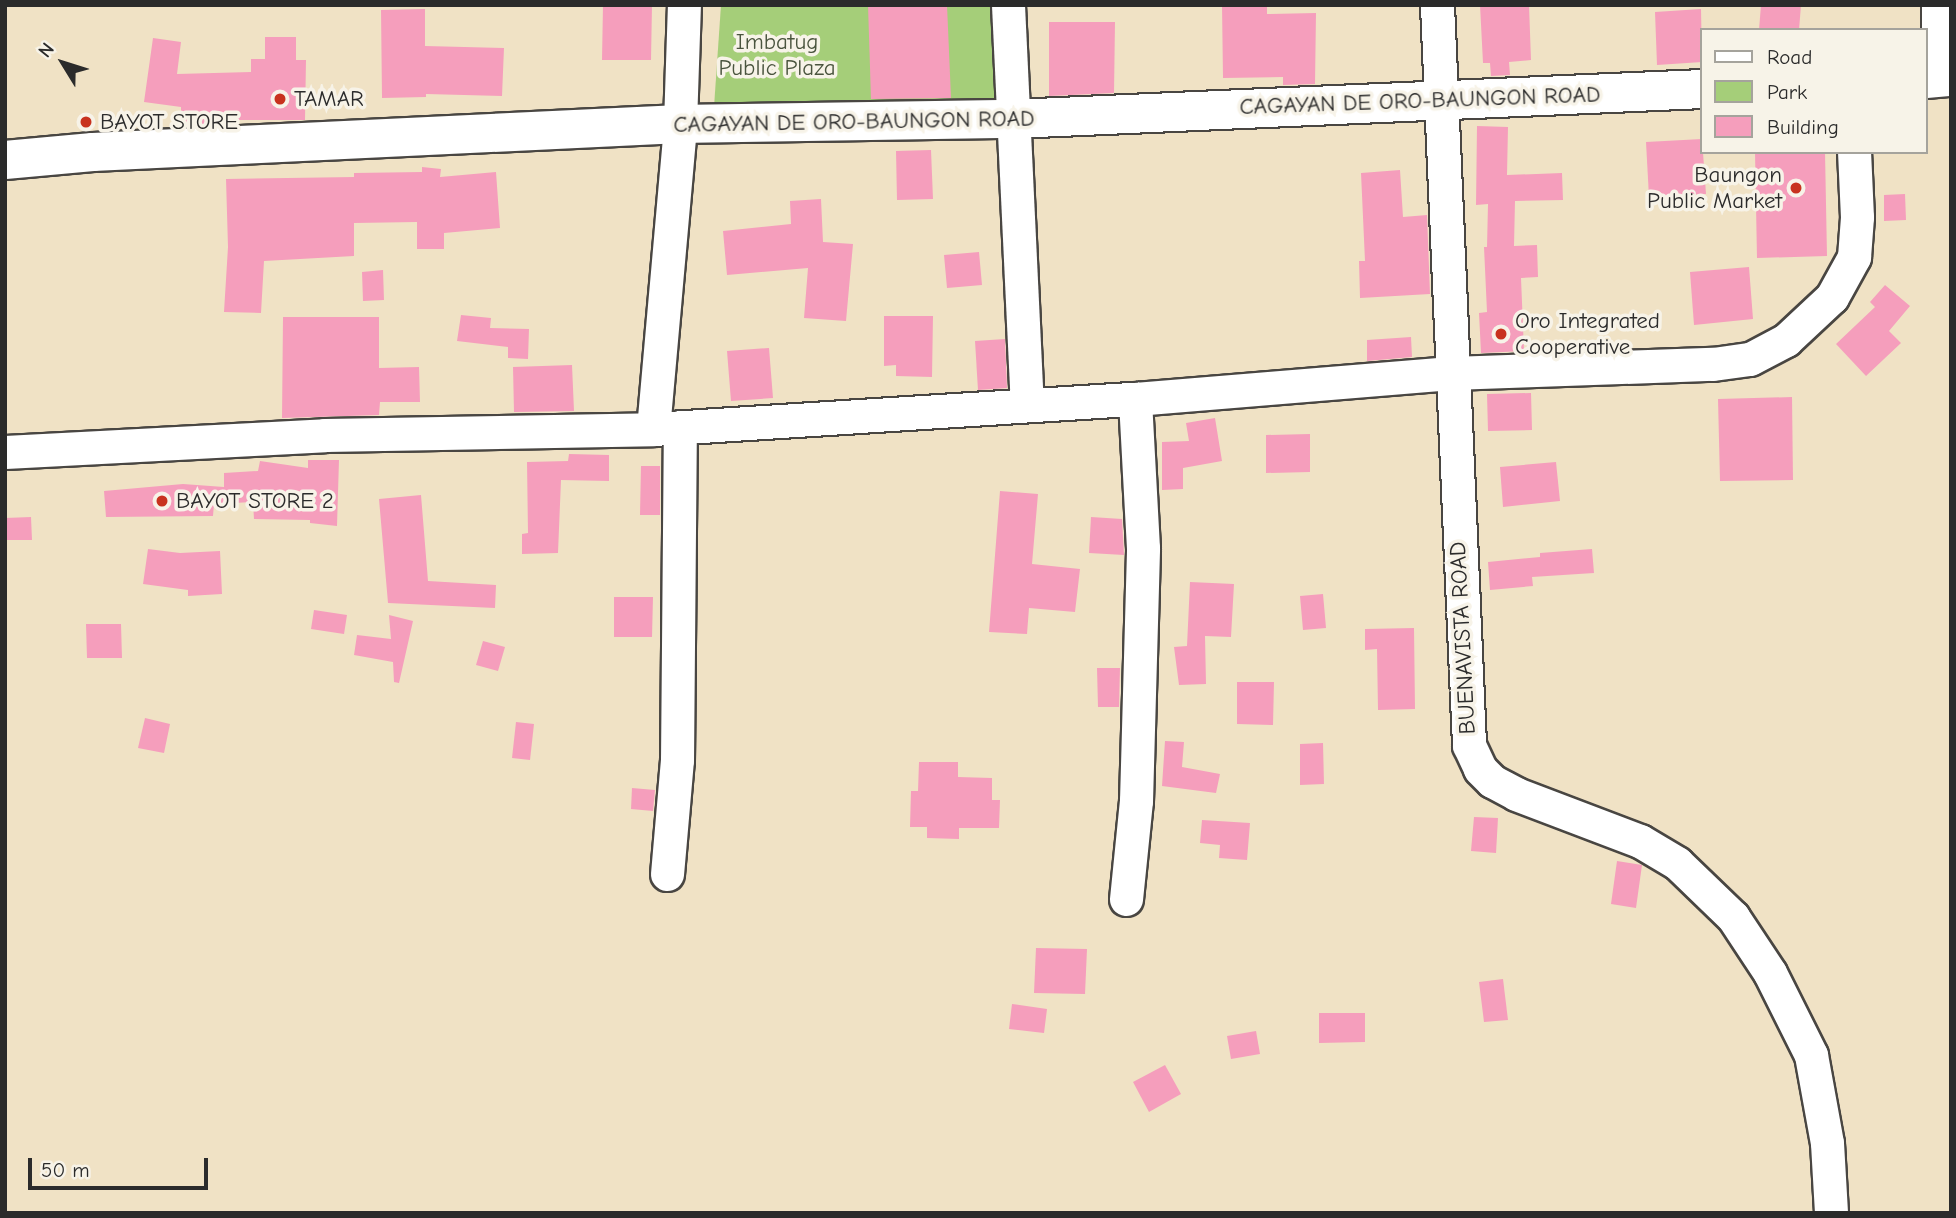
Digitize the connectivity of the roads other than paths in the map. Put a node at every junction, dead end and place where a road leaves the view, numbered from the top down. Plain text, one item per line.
1 (684, 5) edge
2 (1008, 5) edge
3 (1437, 5) edge
4 (1938, 5) edge
5 (1938, 78) edge
6 (1700, 89) edge
7 (1441, 100) junction
8 (1013, 119) junction
9 (680, 124) junction
10 (1854, 154) edge
11 (5, 160) edge
12 (1451, 373) junction
13 (1135, 399) junction
14 (1027, 404) junction
15 (666, 428) junction
16 (5, 452) edge
17 (667, 874) dead end
18 (1126, 899) dead end
19 (1830, 1213) edge

1 - 9 street
2 - 8 street
3 - 7 street, BUENAVISTA ROAD
4 - 5 street
6 - 7 main road, CAGAYAN DE ORO-BAUNGON ROAD
7 - 8 main road, CAGAYAN DE ORO-BAUNGON ROAD
7 - 12 street, BUENAVISTA ROAD
8 - 9 main road, CAGAYAN DE ORO-BAUNGON ROAD
8 - 14 street
9 - 11 main road, CAGAYAN DE ORO-BAUNGON ROAD
9 - 15 street
10 - 12 street
12 - 13 street
12 - 19 street, BUENAVISTA ROAD
13 - 14 street
13 - 18 street
14 - 15 street
15 - 16 street
15 - 17 street

